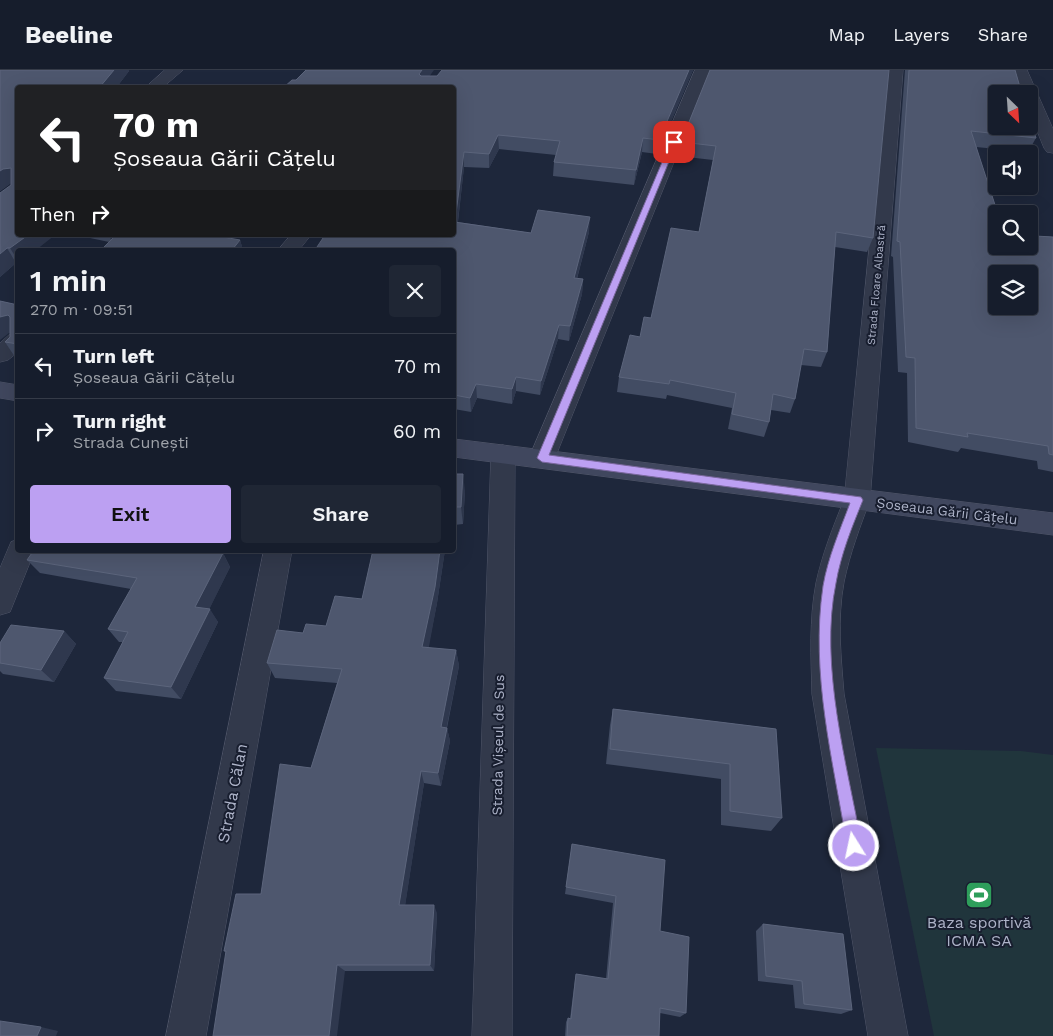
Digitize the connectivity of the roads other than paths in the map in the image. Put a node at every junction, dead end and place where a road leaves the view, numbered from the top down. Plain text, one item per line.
1 (176, 70) edge
2 (703, 70) edge
3 (895, 70) edge
4 (1019, 70) edge
5 (156, 85) edge
6 (1053, 148) edge
7 (299, 237) edge
8 (290, 248) edge
9 (15, 342) edge
10 (0, 355) edge
11 (0, 390) edge
12 (15, 392) edge
13 (456, 448) edge
14 (503, 454) junction
15 (542, 458) junction
16 (857, 500) junction
17 (1053, 524) edge
18 (20, 553) edge
19 (277, 553) edge
20 (0, 604) edge
21 (186, 1036) edge
22 (492, 1036) edge
23 (888, 1036) edge

1 - 5 street
2 - 15 street
3 - 16 street, Strada Floare Albastră
4 - 6 street
7 - 8 street
9 - 10 street
11 - 12 main road
13 - 14 main road, Șoseaua Gării Cățelu
14 - 15 main road, Șoseaua Gării Cățelu
14 - 22 street, Strada Vișeul de Sus
15 - 16 main road, Șoseaua Gării Cățelu
16 - 17 main road, Șoseaua Gării Cățelu
16 - 23 street, Strada Floare Albastră
18 - 20 street
19 - 21 street, Strada Călan

